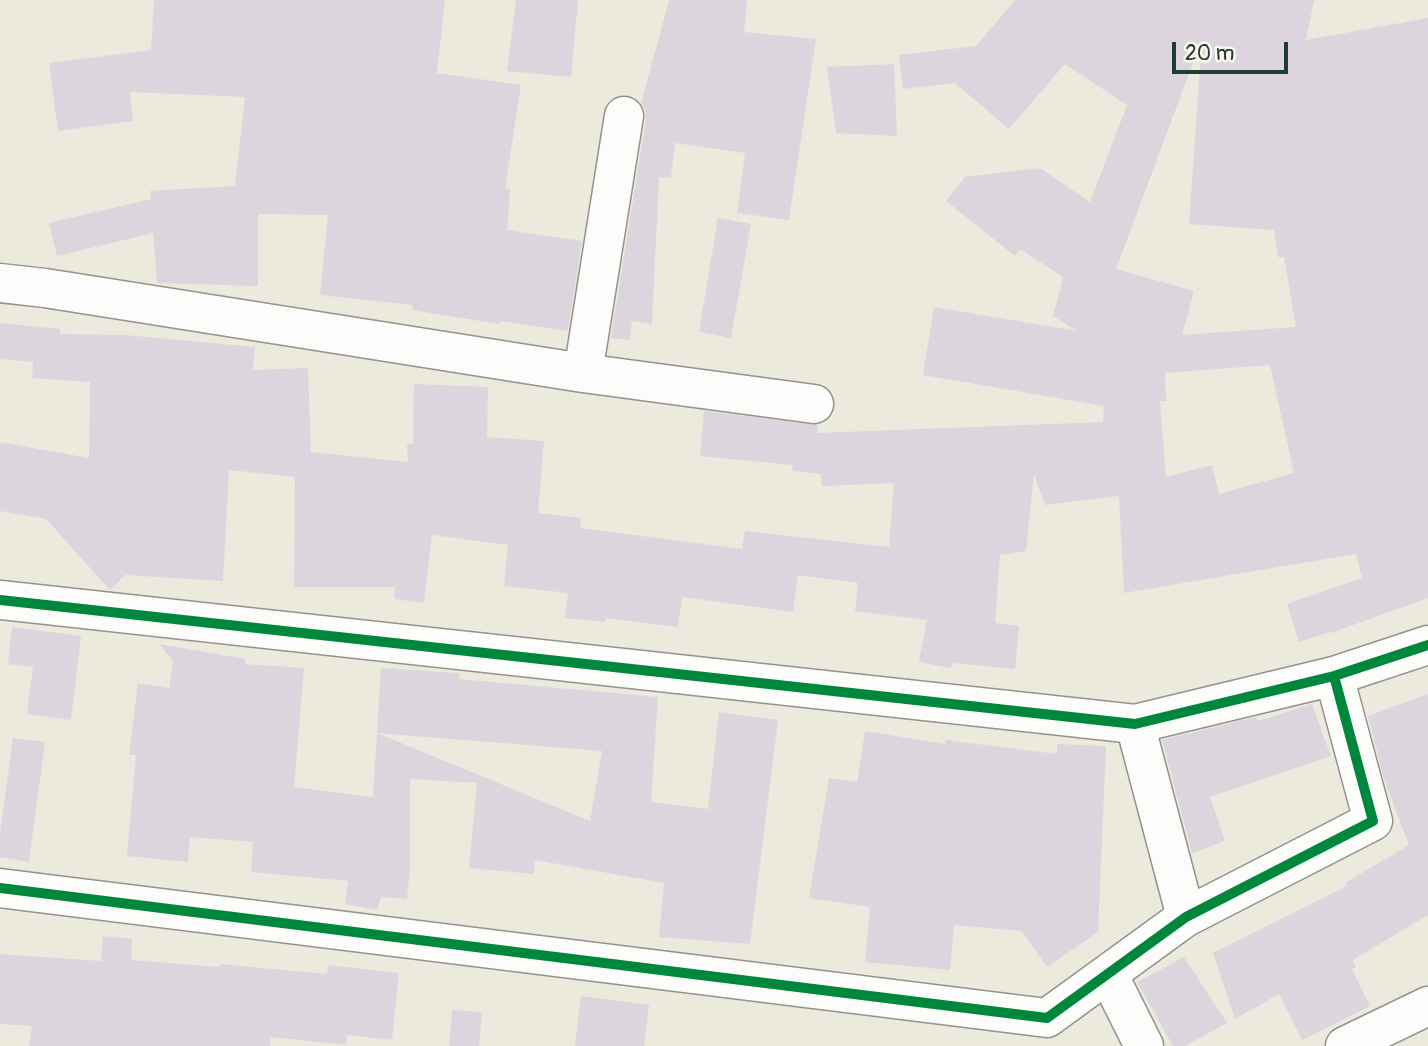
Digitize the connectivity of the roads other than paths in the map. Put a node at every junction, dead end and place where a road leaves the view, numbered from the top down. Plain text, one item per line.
1 (624, 116) dead end
2 (0, 283) edge
3 (583, 373) junction
4 (814, 404) dead end
5 (0, 600) edge
6 (1428, 645) edge
7 (1334, 676) junction
8 (1135, 724) junction
9 (0, 888) edge
10 (1186, 917) junction
11 (1108, 974) junction
12 (1428, 1006) edge
13 (1043, 1032) edge
14 (1144, 1046) edge
15 (1345, 1046) edge

1 - 3 street
2 - 3 street
3 - 4 street
5 - 8 street
6 - 7 street
7 - 8 street
7 - 10 street
8 - 10 street
9 - 13 street
10 - 11 street
11 - 13 street
11 - 14 street
12 - 15 street

